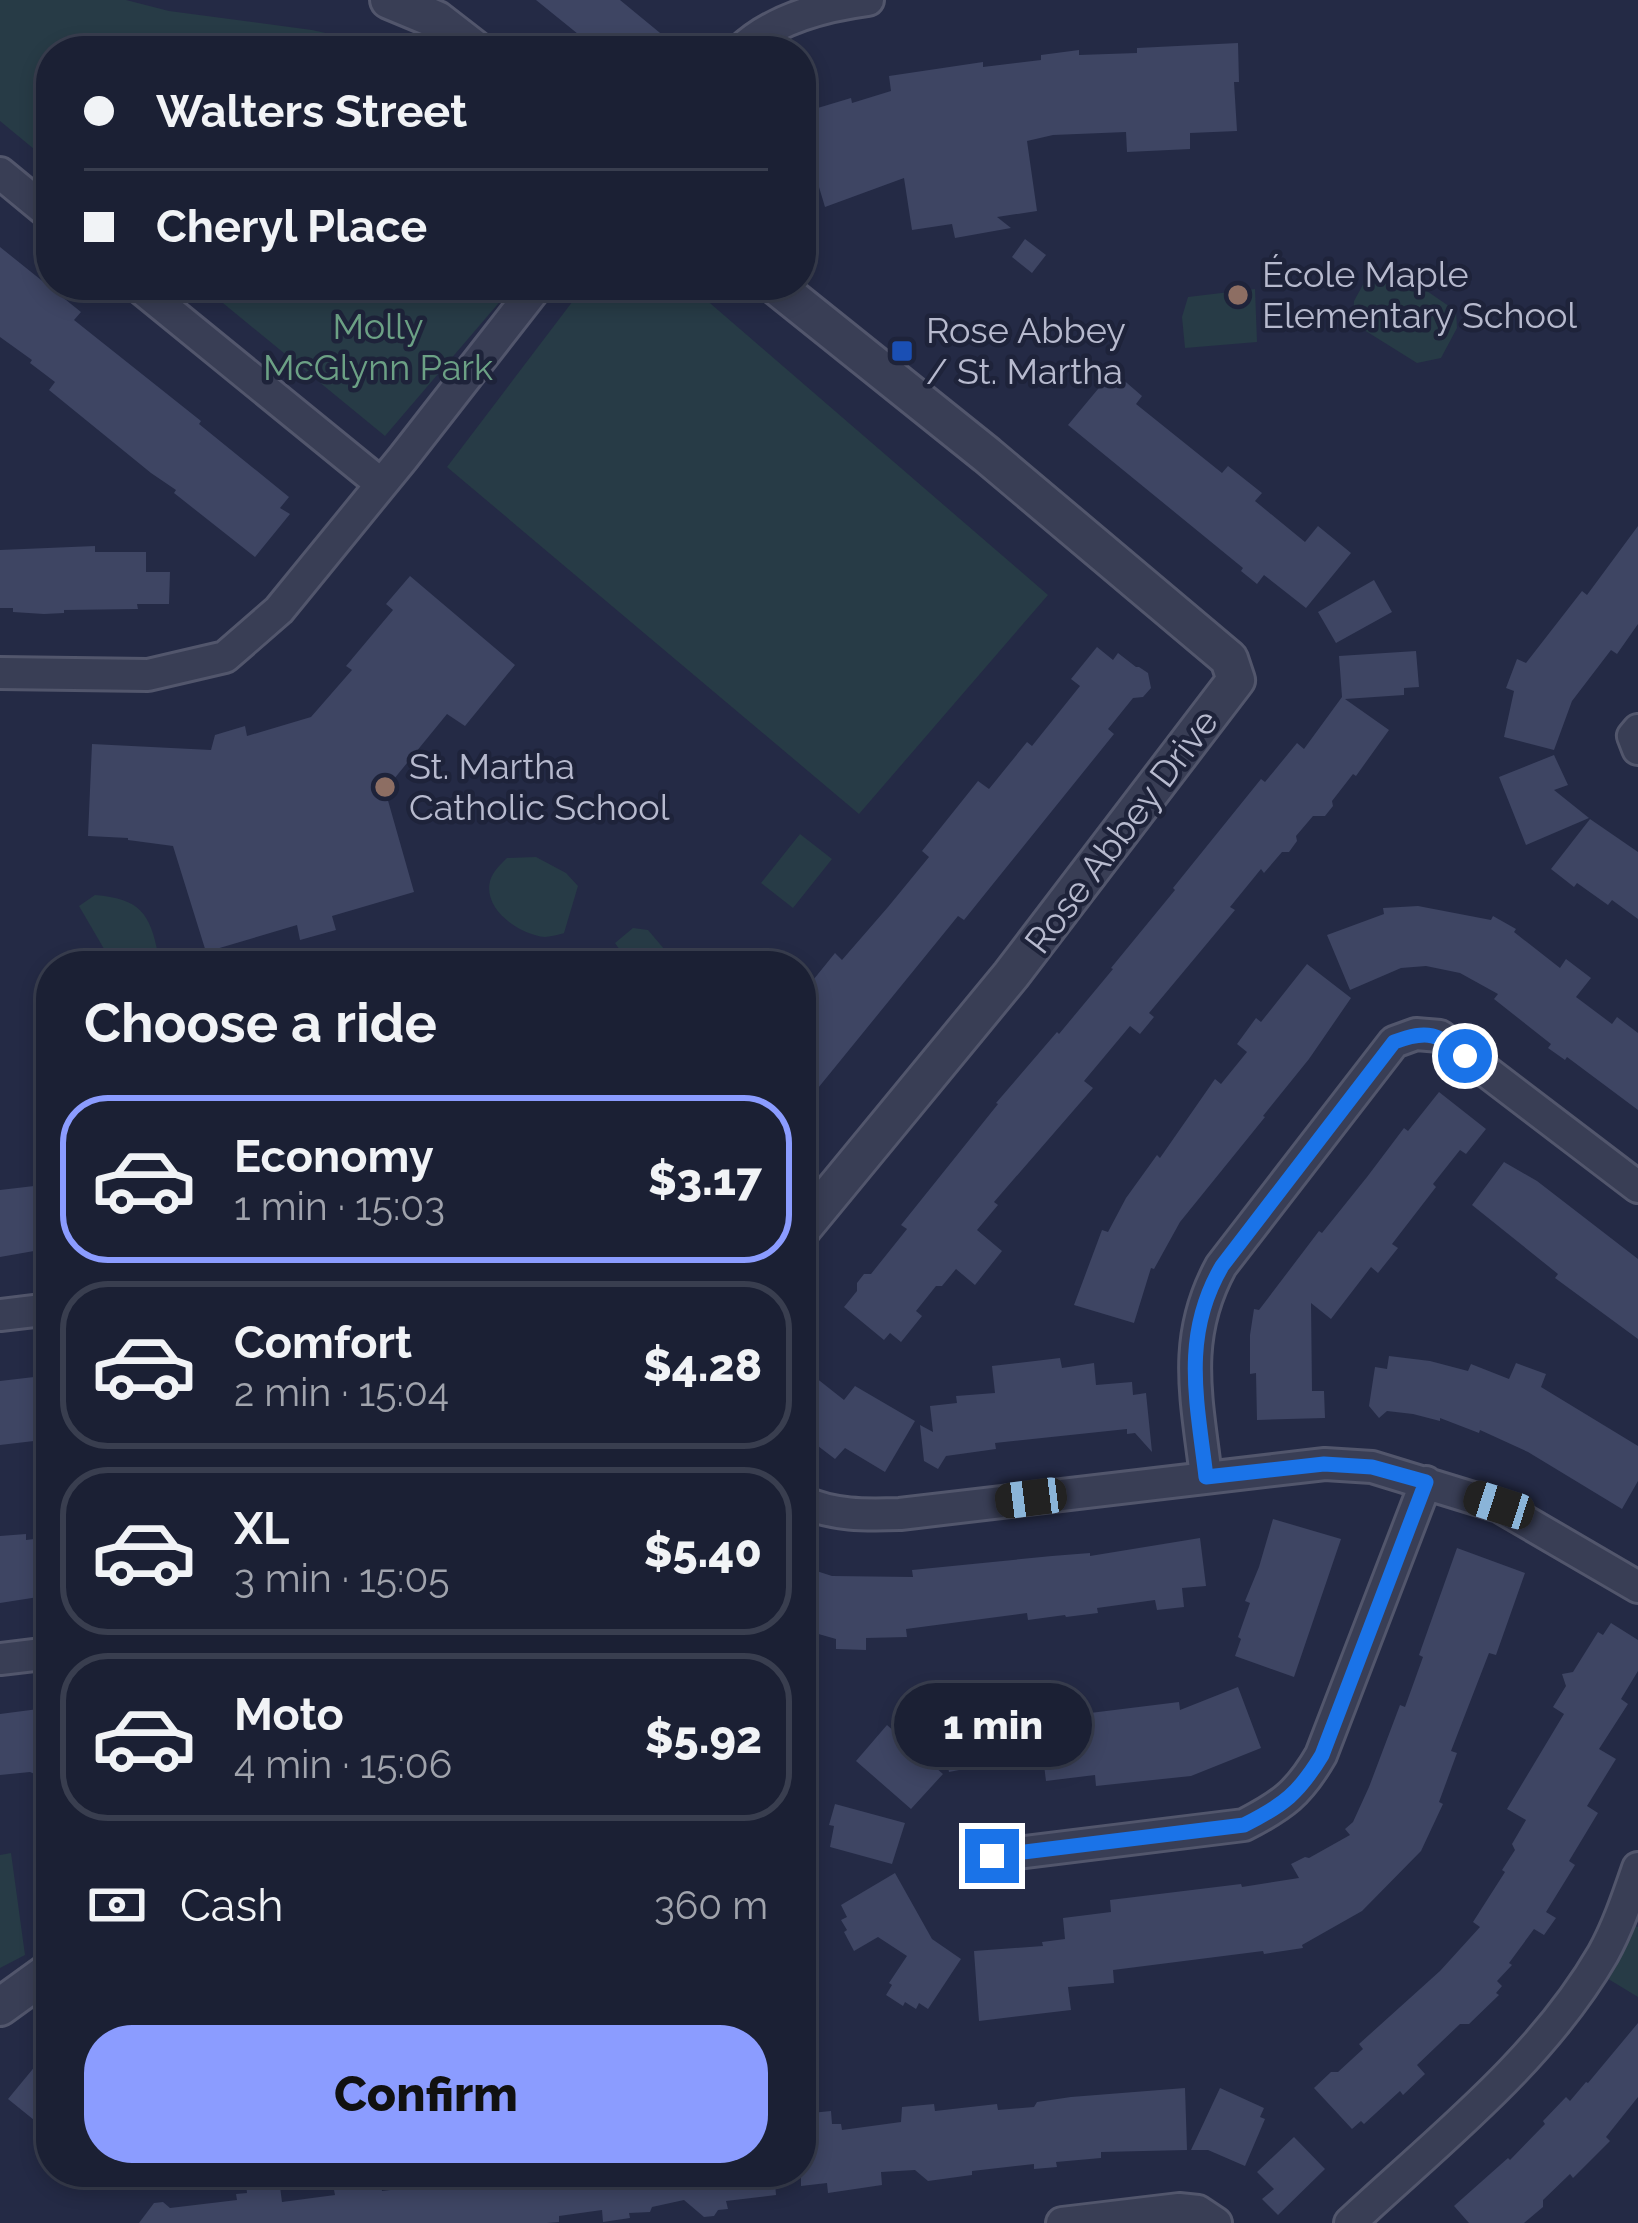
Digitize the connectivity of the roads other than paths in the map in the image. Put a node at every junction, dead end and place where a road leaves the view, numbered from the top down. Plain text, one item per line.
1 (389, 0) edge
2 (868, 0) edge
3 (458, 36) edge
4 (760, 36) edge
5 (0, 173) edge
6 (36, 203) edge
7 (155, 300) edge
8 (526, 300) edge
9 (795, 300) edge
10 (381, 484) junction
11 (0, 673) edge
12 (1638, 730) edge
13 (1638, 749) edge
14 (1638, 1186) edge
15 (816, 1212) edge
16 (36, 1311) edge
17 (0, 1315) edge
18 (1206, 1477) junction
19 (1426, 1482) junction
20 (816, 1508) edge
21 (1638, 1587) edge
22 (36, 1655) edge
23 (0, 1659) edge
24 (992, 1856) dead end
25 (1638, 1868) edge
26 (36, 1981) edge
27 (0, 2008) edge
28 (1062, 2223) edge
29 (1216, 2223) edge
30 (1350, 2223) edge

1 - 3 street
2 - 4 street
5 - 6 street
7 - 10 street
8 - 10 street
9 - 15 street, Rose Abbey Drive
10 - 11 street
12 - 13 street
14 - 18 street
16 - 17 street
18 - 19 street
18 - 20 street
19 - 21 street
19 - 24 street
22 - 23 street
25 - 30 street
26 - 27 street
28 - 29 street

